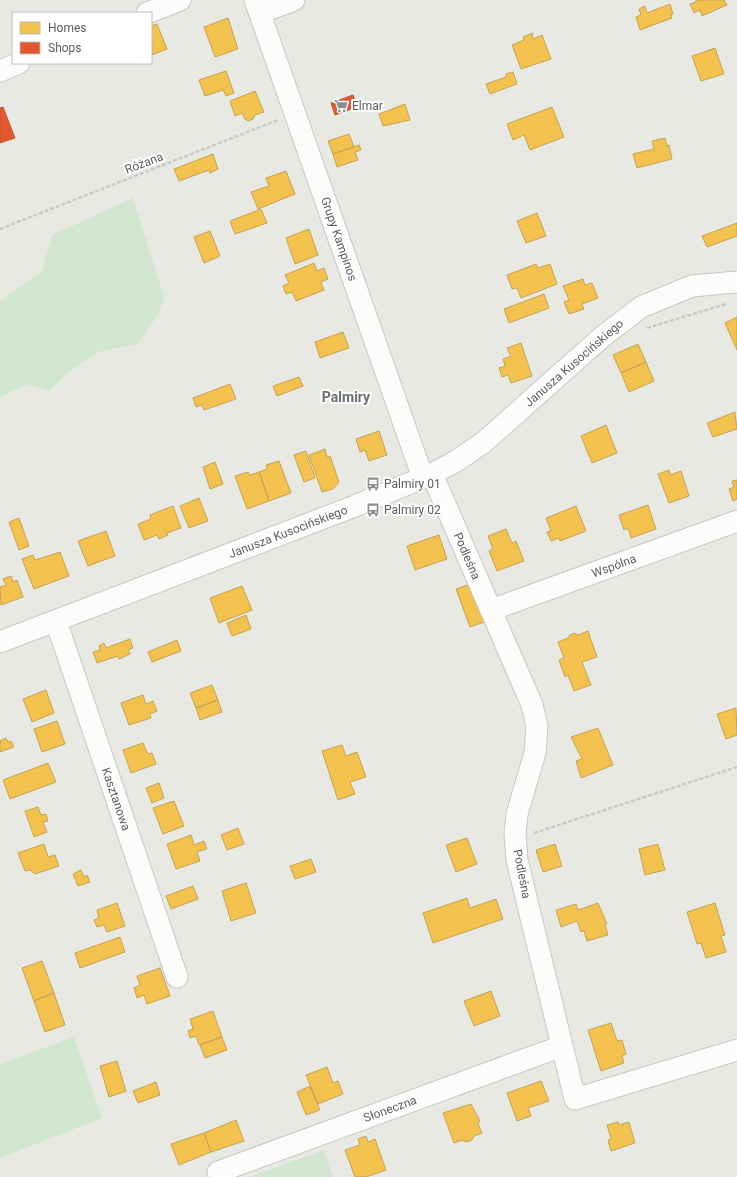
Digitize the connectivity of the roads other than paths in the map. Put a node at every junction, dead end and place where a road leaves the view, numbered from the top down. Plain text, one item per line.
1 (180, 0) edge
2 (294, 0) edge
3 (257, 6) edge
4 (150, 12) edge
5 (16, 64) edge
6 (0, 70) edge
7 (737, 282) edge
8 (427, 476) junction
9 (737, 521) edge
10 (491, 610) junction
11 (56, 621) junction
12 (0, 642) edge
13 (177, 977) dead end
14 (562, 1046) junction
15 (737, 1050) edge
16 (218, 1172) dead end

1 - 4 street
2 - 3 street
3 - 8 street, Grupy Kampinos
5 - 6 street
7 - 8 street, Janusza Kusocińskiego
8 - 10 street, Podleśna
8 - 11 street, Janusza Kusocińskiego
9 - 10 street, Wspólna
10 - 14 street, Podleśna
11 - 12 street, Janusza Kusocińskiego
11 - 13 street, Kasztanowa
14 - 15 street, Podleśna
14 - 16 street, Słoneczna

